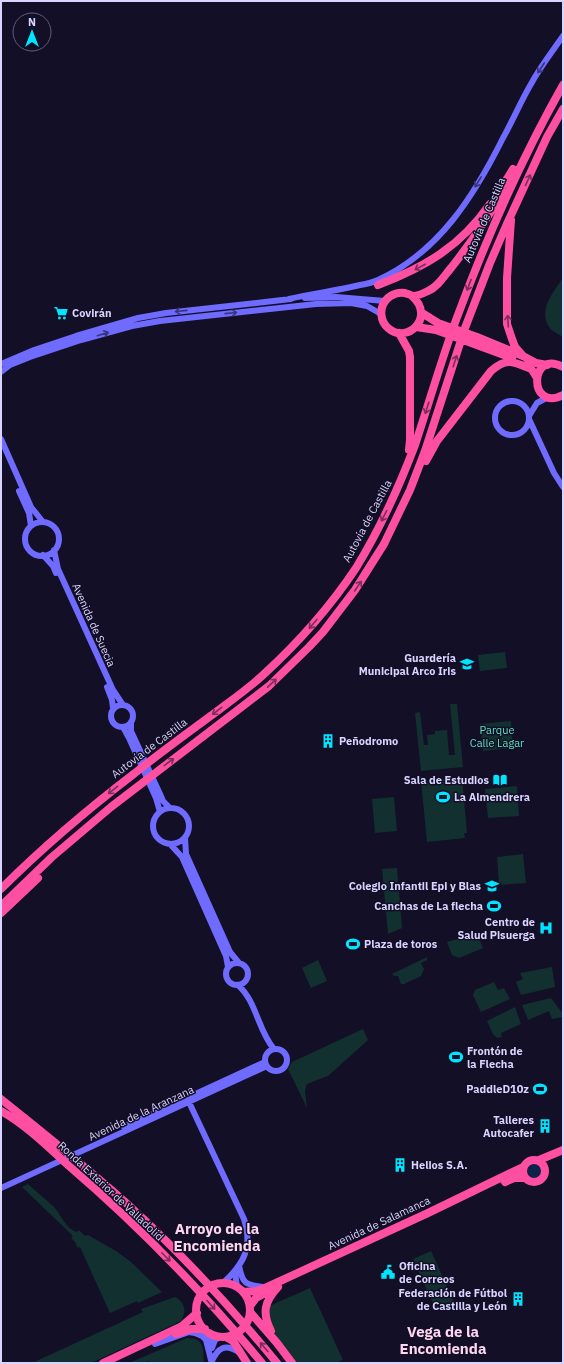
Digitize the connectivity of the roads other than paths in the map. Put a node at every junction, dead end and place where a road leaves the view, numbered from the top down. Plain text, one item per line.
1 (563, 36) edge
2 (563, 81) edge
3 (563, 85) edge
4 (563, 109) edge
5 (516, 165) junction
6 (511, 215) junction
7 (378, 285) joint
8 (412, 296) junction
9 (306, 298) junction
10 (289, 299) junction
11 (385, 301) junction
12 (422, 313) junction
13 (381, 314) junction
14 (437, 326) junction
15 (416, 327) junction
16 (399, 333) junction
17 (476, 340) junction
18 (523, 356) junction
19 (1, 364) edge
20 (547, 365) junction
21 (563, 367) edge
22 (529, 368) junction
23 (1, 372) edge
24 (537, 378) junction
25 (539, 390) junction
26 (548, 397) junction
27 (562, 397) edge
28 (537, 403) junction
29 (524, 406) junction
30 (529, 418) junction
31 (523, 432) junction
32 (537, 436) junction
33 (1, 440) edge
34 (1, 449) edge
35 (400, 483) junction
36 (563, 487) edge
37 (410, 490) junction
38 (43, 522) junction
39 (31, 526) junction
40 (54, 550) junction
41 (43, 555) junction
42 (123, 704) junction
43 (113, 708) junction
44 (131, 722) junction
45 (123, 727) junction
46 (136, 748) junction
47 (142, 782) junction
48 (158, 796) junction
49 (170, 808) junction
50 (160, 812) junction
51 (76, 820) junction
52 (185, 838) junction
53 (170, 844) junction
54 (1, 882) edge
55 (1, 889) edge
56 (1, 906) edge
57 (1, 913) edge
58 (239, 963) junction
59 (228, 967) junction
60 (246, 981) junction
61 (238, 985) junction
62 (246, 992) junction
63 (272, 1050) junction
64 (266, 1064) junction
65 (1, 1092) edge
66 (1, 1099) edge
67 (188, 1100) junction
68 (1, 1107) edge
69 (1, 1111) edge
70 (24, 1127) junction
71 (38, 1128) junction
72 (563, 1150) edge
73 (563, 1155) edge
74 (540, 1160) junction
75 (524, 1167) junction
76 (546, 1169) junction
77 (37, 1170) junction
78 (525, 1178) junction
79 (1, 1184) edge
80 (1, 1188) edge
81 (239, 1265) junction
82 (235, 1272) junction
83 (223, 1283) junction
84 (278, 1287) junction
85 (265, 1288) junction
86 (240, 1289) junction
87 (250, 1309) junction
88 (197, 1313) junction
89 (207, 1331) junction
90 (223, 1337) junction
91 (277, 1343) junction
92 (155, 1344) junction
93 (211, 1351) junction
94 (241, 1354) junction
95 (211, 1362) edge
96 (104, 1363) edge
97 (114, 1363) edge
98 (248, 1363) edge
99 (262, 1363) edge
100 (277, 1363) edge
101 (292, 1363) edge

1 -> 10 street
2 - 5 highway
3 -> 35 highway, Autovía de Castilla
6 -> 4 highway, Autovía de Castilla
5 -> 7 highway
5 - 8 highway
18 -> 6 highway
37 -> 6 highway, Autovía de Castilla
7 - 9 street
8 - 11 highway
8 - 12 highway
9 - 10 street
9 - 11 street
10 -> 19 street
11 - 13 highway
12 - 14 highway
12 - 15 highway
13 - 16 highway
23 -> 13 street
14 - 15 highway
14 - 17 highway
15 - 16 highway
16 - 35 highway
17 - 18 highway
17 - 22 highway
18 - 20 highway
20 - 21 highway
20 - 24 highway
22 - 24 highway
22 - 37 highway
24 - 25 highway
25 - 26 highway
25 - 28 street
26 - 27 highway
26 - 28 street
28 - 29 street
28 - 30 street
29 - 30 street
29 - 31 street
30 - 31 street
30 - 32 street
31 - 32 street
32 - 36 street
33 - 38 street
34 - 39 street
35 -> 51 highway, Autovía de Castilla
47 -> 37 highway, Autovía de Castilla
38 - 39 street
38 - 40 street
39 - 41 street
40 - 41 street
40 - 42 street, Avenida de Suecia
41 - 43 street, Avenida de Suecia
42 - 43 street
42 - 44 street
43 - 45 street
44 - 45 street
44 - 46 street
45 - 46 street
46 - 48 street
47 - 56 highway, Autovía de Castilla
47 - 57 highway
48 - 49 street
48 - 50 street
49 - 50 street
49 - 52 street
50 - 53 street
51 - 54 highway
51 - 55 highway, Autovía de Castilla
52 - 53 street
52 - 58 street
53 - 59 street
58 - 59 street
58 - 60 street
59 - 61 street
60 - 61 street
60 - 62 street
61 - 62 street
62 - 63 street
63 - 64 street
63 - 64 street
64 - 67 street, Avenida de la Aranzana
65 - 71 highway
66 - 71 highway
67 - 77 street, Avenida de la Aranzana
67 - 81 street
68 - 70 highway
69 - 70 highway
70 -> 99 highway, Ronda Exterior de Valladolid
100 -> 71 highway, Ronda Exterior de Valladolid
72 - 74 highway
73 - 76 highway
74 - 75 highway
74 - 76 highway
75 - 78 highway
75 - 85 highway, Avenida de Salamanca
76 - 78 highway
77 - 79 street, Avenida de la Aranzana
77 - 80 street, Avenida de la Aranzana
78 - 84 highway, Avenida de Salamanca
81 - 82 street
81 - 85 street
82 - 83 street
82 - 86 street
83 - 86 highway
83 - 88 highway
84 - 87 highway, Avenida de Salamanca
84 - 91 highway
85 - 86 highway, Avenida de Salamanca
86 - 87 highway
87 - 90 highway
87 - 91 highway
88 - 89 highway
88 - 96 highway
89 - 90 highway
89 - 92 highway
89 - 93 street
90 - 93 street
90 - 94 highway
91 - 101 highway
92 - 95 street
92 - 97 highway
93 - 95 street
94 - 95 street
94 - 98 highway

